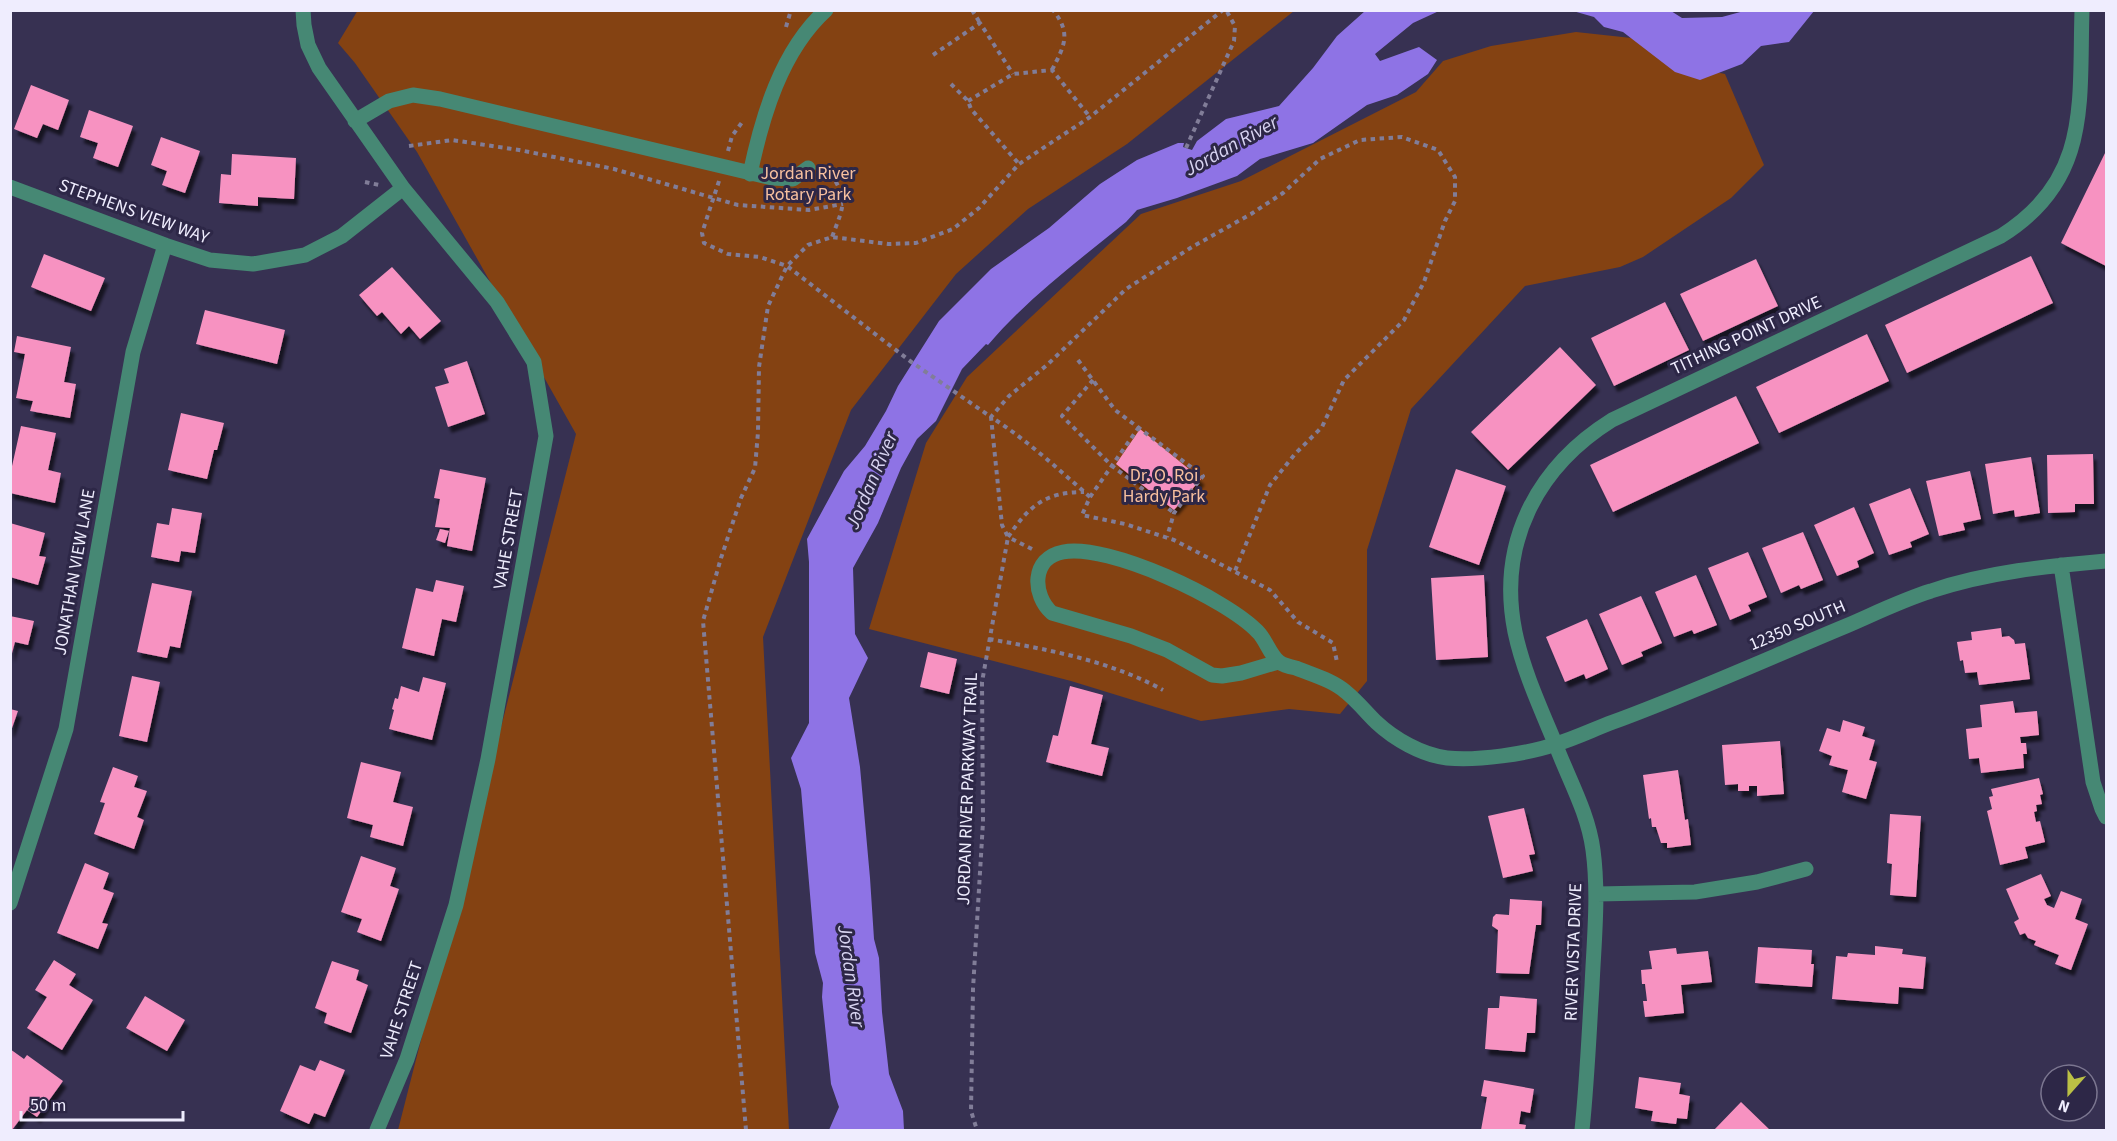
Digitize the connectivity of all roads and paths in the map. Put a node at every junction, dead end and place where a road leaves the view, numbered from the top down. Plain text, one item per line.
1 (303, 10) edge
2 (825, 10) edge
3 (972, 10) edge
4 (1053, 10) edge
5 (1225, 10) edge
6 (2082, 10) edge
7 (980, 24) junction
8 (933, 55) dead end
9 (1052, 70) junction
10 (1013, 74) junction
11 (951, 84) dead end
12 (968, 101) junction
13 (1090, 117) junction
14 (355, 121) junction
15 (409, 146) dead end
16 (1186, 148) dead end
17 (823, 161) dead end
18 (1019, 164) junction
19 (808, 168) dead end
20 (750, 174) junction
21 (10, 187) edge
22 (404, 188) junction
23 (843, 204) junction
24 (832, 237) junction
25 (165, 245) junction
26 (787, 266) junction
27 (1078, 360) dead end
28 (1093, 380) junction
29 (991, 417) junction
30 (1139, 427) junction
31 (1112, 465) junction
32 (1084, 492) junction
33 (1090, 497) junction
34 (1174, 513) junction
35 (1008, 537) junction
36 (1167, 537) junction
37 (1045, 561) junction
38 (2106, 561) edge
39 (2061, 565) junction
40 (1235, 571) junction
41 (989, 639) junction
42 (1278, 662) junction
43 (1337, 662) dead end
44 (1163, 690) dead end
45 (1555, 745) junction
46 (2106, 817) edge
47 (1806, 869) dead end
48 (1597, 894) junction
49 (10, 903) edge
50 (377, 1131) edge
51 (746, 1131) edge
52 (977, 1131) edge
53 (1582, 1131) edge

1 - 14 street, VAHE STREET
2 - 20 street
3 - 7 path
4 - 9 path
5 - 13 path
5 - 16 path
6 - 45 street, TITHING POINT DRIVE
7 - 8 path
7 - 10 path
9 - 10 path
9 - 13 path
10 - 12 path
11 - 12 path
12 - 18 path
13 - 18 path
14 - 20 street
14 - 22 street, VAHE STREET
15 - 23 path
17 - 23 path
18 - 24 path
19 - 20 street
21 - 25 street, STEPHENS VIEW WAY
22 - 25 street, STEPHENS VIEW WAY
22 - 50 street, VAHE STREET
23 - 24 path
24 - 26 path
25 - 49 street, JONATHAN VIEW LANE
26 - 29 path
26 - 51 path
27 - 28 path
28 - 30 path
28 - 31 path
29 - 32 path
29 - 35 path, JORDAN RIVER PARKWAY TRAIL
29 - 40 path
30 - 31 path
30 - 34 path
31 - 33 path
31 - 34 path
32 - 33 path
32 - 35 path
33 - 36 path
34 - 36 path
35 - 37 path
35 - 41 path, JORDAN RIVER PARKWAY TRAIL
36 - 40 path
37 - 42 street
37 - 42 street
38 - 39 street, 12350 SOUTH
39 - 45 street, 12350 SOUTH
39 - 46 street
40 - 43 path
41 - 44 path
41 - 52 path, JORDAN RIVER PARKWAY TRAIL
42 - 45 street, 12350 SOUTH
45 - 48 street, RIVER VISTA DRIVE
47 - 48 street
48 - 53 street, RIVER VISTA DRIVE

